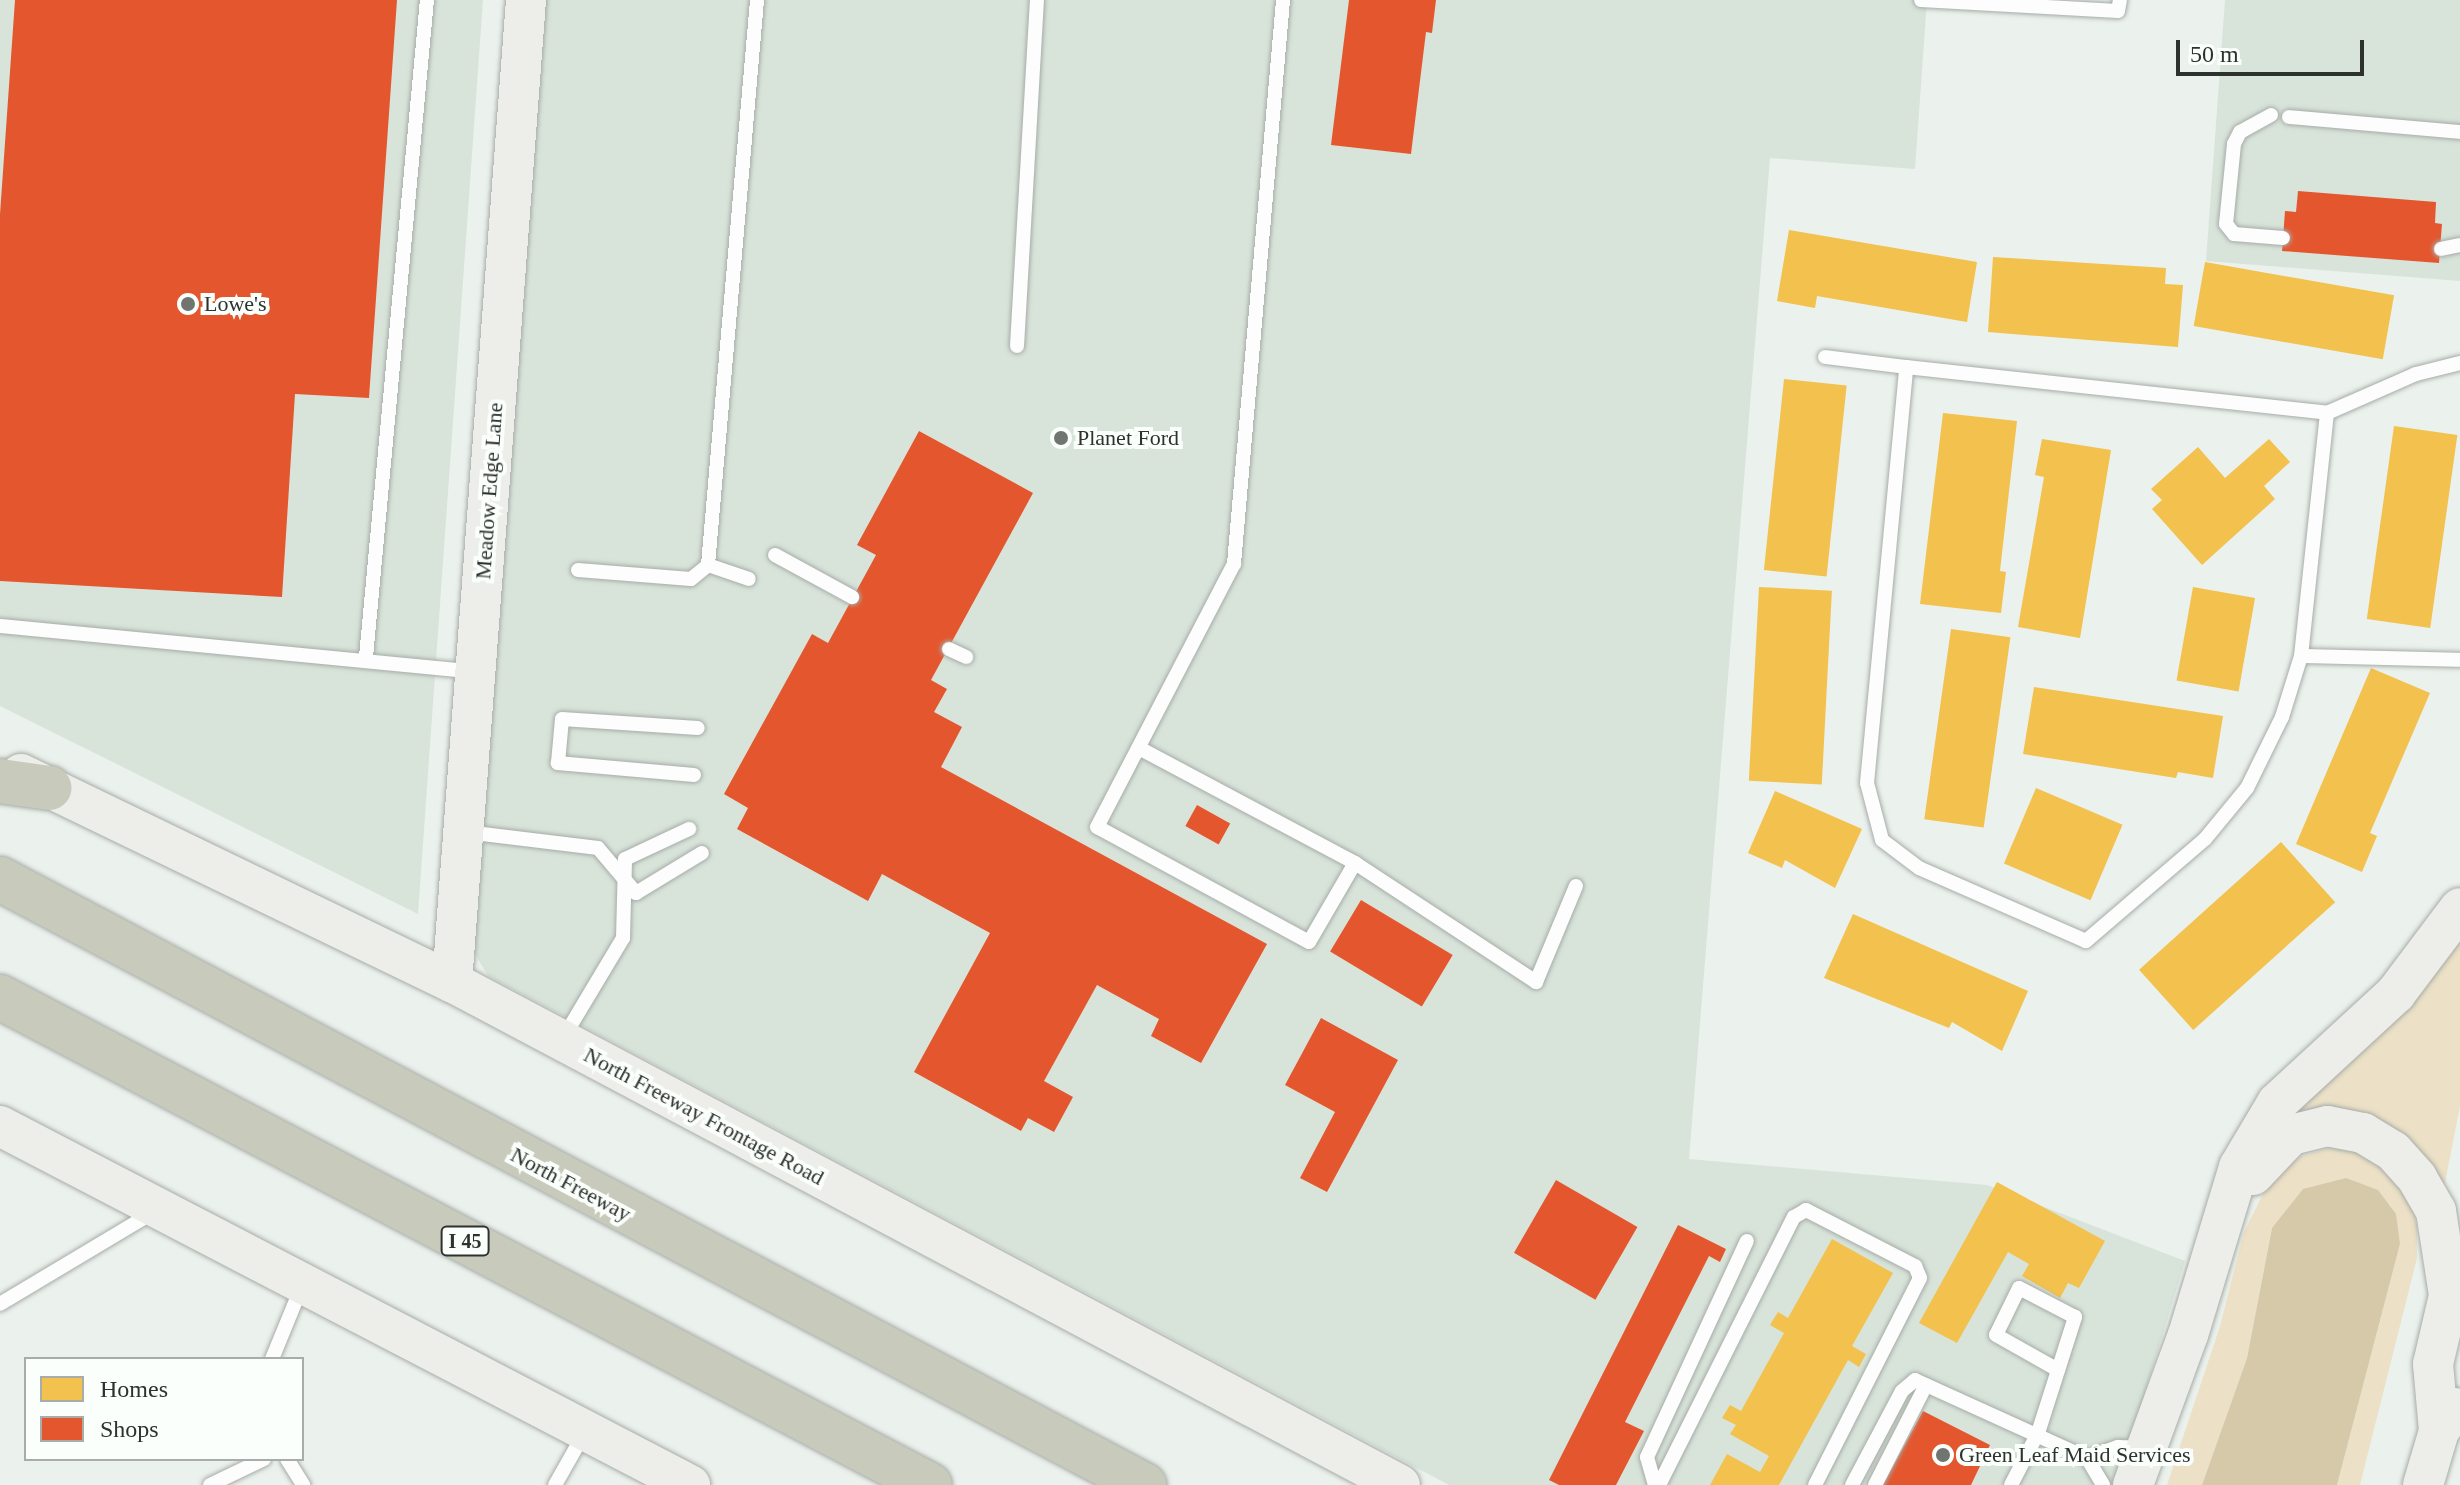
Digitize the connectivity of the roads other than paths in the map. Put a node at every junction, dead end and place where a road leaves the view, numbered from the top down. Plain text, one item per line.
1 (427, 0) edge
2 (526, 0) edge
3 (757, 0) edge
4 (1037, 0) edge
5 (1283, 0) edge
6 (1921, 0) edge
7 (2120, 0) edge
8 (2271, 115) dead end
9 (2289, 117) dead end
10 (2460, 132) edge
11 (2283, 238) dead end
12 (2460, 245) edge
13 (2441, 249) dead end
14 (1017, 346) dead end
15 (1825, 357) dead end
16 (2460, 363) edge
17 (1906, 367) junction
18 (2327, 413) junction
19 (775, 555) dead end
20 (708, 565) junction
21 (578, 570) dead end
22 (749, 579) dead end
23 (852, 597) dead end
24 (0, 626) edge
25 (949, 649) dead end
26 (2301, 656) junction
27 (366, 657) junction
28 (966, 657) dead end
29 (2460, 660) edge
30 (476, 671) junction
31 (698, 728) dead end
32 (1139, 748) junction
33 (0, 763) edge
34 (694, 775) dead end
35 (0, 781) edge
36 (50, 788) junction
37 (689, 829) dead end
38 (465, 832) junction
39 (702, 853) dead end
40 (1355, 863) junction
41 (0, 879) edge
42 (622, 879) junction
43 (1576, 886) dead end
44 (2460, 908) edge
45 (452, 982) junction
46 (0, 997) edge
47 (562, 1040) junction
48 (0, 1126) edge
49 (156, 1210) junction
50 (2218, 1229) junction
51 (1747, 1241) dead end
52 (2460, 1246) edge
53 (302, 1286) junction
54 (2449, 1295) junction
55 (0, 1304) edge
56 (273, 1357) edge
57 (2058, 1370) junction
58 (1926, 1385) junction
59 (2450, 1416) edge
60 (585, 1431) junction
61 (2038, 1433) junction
62 (2146, 1448) junction
63 (2087, 1458) junction
64 (260, 1461) edge
65 (288, 1461) edge
66 (210, 1485) edge
67 (303, 1485) edge
68 (555, 1485) edge
69 (690, 1485) edge
70 (930, 1485) edge
71 (1144, 1485) edge
72 (1400, 1485) edge
73 (1657, 1485) edge
74 (1815, 1485) edge
75 (1852, 1485) edge
76 (1875, 1485) edge
77 (2011, 1485) edge
78 (2103, 1485) edge
79 (2133, 1485) edge
80 (2423, 1485) edge

1 - 27 lane
2 - 30 main road, Meadow Edge Lane
3 - 20 lane
4 - 14 lane
5 - 32 lane
6 - 7 lane
8 - 11 lane
9 - 10 lane
12 - 13 lane
15 - 17 lane
16 - 18 lane
17 - 18 lane
17 - 26 lane
18 - 26 lane
19 - 23 lane
20 - 21 lane
20 - 22 lane
24 - 27 lane
25 - 28 lane
26 - 29 lane
27 - 30 lane
30 - 38 main road, Meadow Edge Lane
31 - 34 lane
32 - 40 lane
32 - 40 lane
33 - 36 main road, North Freeway Frontage Road
35 - 36 highway
36 - 45 main road, North Freeway Frontage Road
37 - 42 lane
38 - 42 lane
38 - 45 main road, Meadow Edge Lane
39 - 42 lane
40 - 43 lane
41 - 71 highway, North Freeway
42 - 47 lane
44 - 50 main road
45 - 47 main road, North Freeway Frontage Road
46 - 70 highway, I 45
47 - 72 main road, North Freeway Frontage Road
48 - 49 main road
49 - 53 main road
49 - 55 lane
50 - 54 main road
50 - 62 main road
51 - 73 lane
52 - 54 main road
53 - 56 lane
53 - 60 main road
54 - 59 main road
57 - 57 lane
57 - 61 lane
58 - 61 lane
58 - 75 lane
58 - 76 lane
59 - 80 main road
60 - 68 lane
60 - 69 main road
61 - 63 lane
61 - 77 lane
62 - 63 lane
62 - 79 main road
63 - 78 lane
64 - 66 lane
65 - 67 lane
73 - 74 lane

